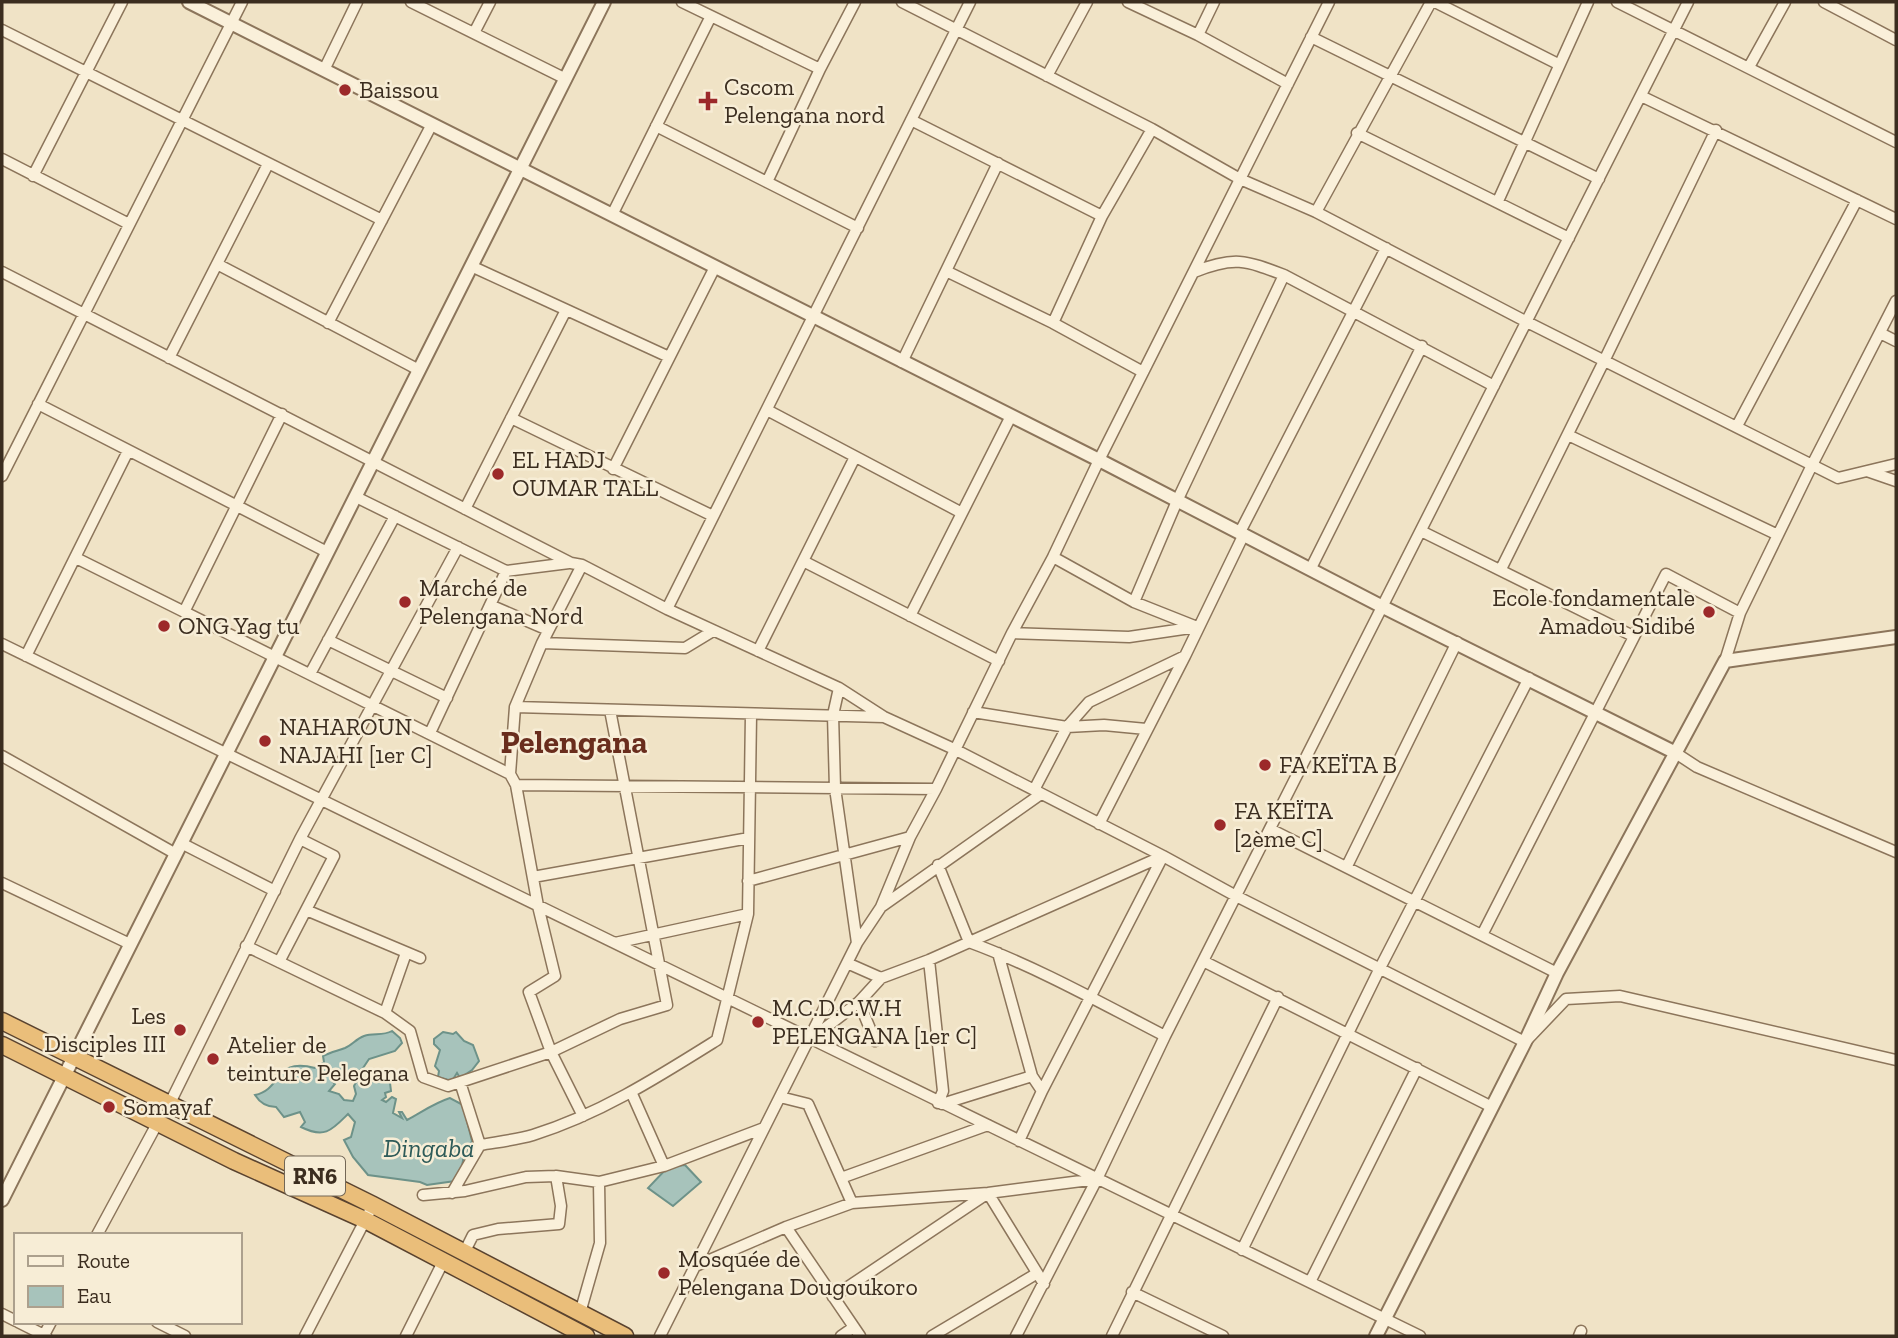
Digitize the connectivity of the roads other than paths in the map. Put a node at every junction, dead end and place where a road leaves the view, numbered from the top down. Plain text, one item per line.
1 (122, 2) edge
2 (189, 2) edge
3 (242, 2) edge
4 (357, 2) edge
5 (411, 2) edge
6 (490, 2) edge
7 (604, 2) edge
8 (682, 2) edge
9 (855, 2) edge
10 (902, 2) edge
11 (970, 2) edge
12 (1087, 2) edge
13 (1128, 2) edge
14 (1213, 2) edge
15 (1329, 2) edge
16 (1433, 2) edge
17 (1588, 2) edge
18 (1617, 2) edge
19 (1688, 2) edge
20 (1785, 2) edge
21 (1824, 2) edge
22 (711, 16) junction
23 (231, 23) junction
24 (957, 29) junction
25 (2, 30) edge
26 (1673, 32) junction
27 (474, 33) junction
28 (1198, 36) junction
29 (1311, 37) junction
30 (1896, 40) edge
31 (1558, 64) junction
32 (1749, 67) junction
33 (820, 69) junction
34 (324, 70) junction
35 (86, 72) junction
36 (1390, 74) junction
37 (1047, 76) junction
38 (566, 79) junction
39 (1288, 84) junction
40 (1641, 96) junction
41 (911, 120) junction
42 (181, 121) junction
43 (432, 124) junction
44 (656, 126) junction
45 (1152, 129) junction
46 (1716, 130) junction
47 (1357, 133) junction
48 (1524, 142) junction
49 (1896, 142) edge
50 (2, 159) edge
51 (998, 163) junction
52 (268, 164) junction
53 (520, 169) junction
54 (33, 176) junction
55 (1240, 179) junction
56 (1599, 179) junction
57 (767, 182) junction
58 (1857, 200) junction
59 (1497, 201) junction
60 (1316, 212) junction
61 (612, 215) junction
62 (1102, 216) junction
63 (1896, 219) edge
64 (382, 220) junction
65 (129, 224) junction
66 (858, 228) junction
67 (1569, 238) junction
68 (1386, 248) junction
69 (217, 264) junction
70 (471, 266) junction
71 (715, 267) junction
72 (946, 271) junction
73 (2, 272) edge
74 (1194, 272) junction
75 (1284, 275) junction
76 (1896, 302) edge
77 (566, 310) junction
78 (1355, 312) junction
79 (83, 315) junction
80 (813, 317) junction
81 (1527, 322) junction
82 (328, 323) junction
83 (1053, 323) junction
84 (1880, 333) junction
85 (1896, 341) edge
86 (1422, 346) junction
87 (669, 357) junction
88 (169, 358) junction
89 (1605, 359) junction
90 (902, 362) junction
91 (419, 370) junction
92 (1143, 372) junction
93 (1494, 386) junction
94 (38, 404) junction
95 (767, 410) junction
96 (282, 414) junction
97 (1011, 416) junction
98 (510, 418) junction
99 (1737, 426) junction
100 (1568, 435) junction
101 (128, 451) junction
102 (855, 457) junction
103 (1099, 460) junction
104 (373, 462) junction
105 (1896, 464) edge
106 (1812, 465) junction
107 (613, 469) junction
108 (1866, 471) junction
109 (2, 476) edge
110 (1896, 481) edge
111 (356, 497) junction
112 (1177, 501) junction
113 (237, 506) junction
114 (465, 509) junction
115 (962, 513) junction
116 (395, 516) junction
117 (713, 516) junction
118 (1421, 531) junction
119 (1242, 533) junction
120 (1778, 536) junction
121 (457, 547) junction
122 (327, 552) junction
123 (1053, 557) junction
124 (76, 558) junction
125 (803, 561) junction
126 (576, 564) junction
127 (1311, 568) junction
128 (1500, 569) junction
129 (506, 571) junction
130 (1134, 602) junction
131 (490, 605) junction
132 (1383, 607) junction
133 (667, 609) junction
134 (184, 612) junction
135 (1740, 613) junction
136 (910, 616) junction
137 (1197, 627) junction
138 (548, 630) junction
139 (713, 631) junction
140 (1012, 633) junction
141 (1633, 636) junction
142 (1896, 637) edge
143 (328, 640) junction
144 (1457, 642) junction
145 (542, 643) junction
146 (2, 644) edge
147 (758, 651) junction
148 (26, 656) junction
149 (1185, 656) junction
150 (275, 657) junction
151 (999, 661) junction
152 (1725, 661) junction
153 (392, 671) junction
154 (310, 674) junction
155 (1529, 678) junction
156 (839, 688) junction
157 (447, 698) junction
158 (374, 705) junction
159 (515, 707) junction
160 (610, 710) junction
161 (973, 712) junction
162 (1596, 712) junction
163 (751, 715) junction
164 (833, 715) junction
165 (884, 717) junction
166 (1067, 727) junction
167 (1146, 729) junction
168 (430, 733) junction
169 (954, 749) junction
170 (1674, 751) junction
171 (227, 754) junction
172 (2, 756) edge
173 (510, 774) junction
174 (516, 785) junction
175 (625, 786) junction
176 (749, 787) junction
177 (835, 788) junction
178 (936, 789) junction
179 (1038, 792) junction
180 (323, 801) junction
181 (1099, 824) junction
182 (1270, 829) junction
183 (910, 837) junction
184 (749, 838) junction
185 (300, 839) junction
186 (178, 848) junction
187 (1896, 852) edge
188 (638, 856) junction
189 (843, 856) junction
190 (1163, 856) junction
191 (938, 865) junction
192 (1346, 866) junction
193 (533, 877) junction
194 (748, 881) junction
195 (2, 883) edge
196 (275, 891) junction
197 (1236, 897) junction
198 (1415, 901) junction
199 (538, 906) junction
200 (881, 907) junction
201 (306, 910) junction
202 (748, 914) junction
203 (653, 934) junction
204 (1482, 935) junction
205 (969, 942) junction
206 (614, 943) junction
207 (857, 943) junction
208 (130, 944) junction
209 (246, 946) junction
210 (406, 953) junction
211 (998, 953) junction
212 (420, 958) dead end
213 (929, 960) junction
214 (1203, 961) junction
215 (279, 962) junction
216 (847, 963) junction
217 (660, 965) junction
218 (1380, 968) junction
219 (1557, 973) junction
220 (881, 978) junction
221 (1090, 997) junction
222 (1278, 997) junction
223 (727, 998) junction
224 (859, 1002) junction
225 (385, 1013) junction
226 (2, 1021) edge
227 (1348, 1033) junction
228 (1165, 1036) junction
229 (811, 1039) junction
230 (875, 1041) dead end
231 (1525, 1042) junction
232 (2, 1045) edge
233 (551, 1052) junction
234 (75, 1059) junction
235 (1896, 1060) edge
236 (1417, 1068) junction
237 (1032, 1076) junction
238 (64, 1077) junction
239 (460, 1082) junction
240 (1042, 1091) junction
241 (632, 1094) junction
242 (780, 1097) junction
243 (940, 1104) junction
244 (169, 1105) junction
245 (1492, 1107) junction
246 (583, 1115) junction
247 (158, 1122) junction
248 (988, 1125) junction
249 (764, 1128) junction
250 (1019, 1140) junction
251 (480, 1145) junction
252 (664, 1166) junction
253 (556, 1177) junction
254 (841, 1178) junction
255 (1097, 1179) junction
256 (6, 1181) edge
257 (599, 1182) junction
258 (452, 1193) junction
259 (988, 1193) junction
260 (423, 1195) dead end
261 (2, 1199) edge
262 (852, 1203) junction
263 (373, 1205) junction
264 (1171, 1215) junction
265 (365, 1220) junction
266 (786, 1227) junction
267 (98, 1233) edge
268 (1242, 1250) junction
269 (464, 1253) junction
270 (444, 1261) junction
271 (698, 1265) junction
272 (1036, 1275) junction
273 (1310, 1282) junction
274 (1044, 1284) junction
275 (1132, 1292) junction
276 (833, 1297) junction
277 (580, 1313) junction
278 (1385, 1320) junction
279 (21, 1324) edge
280 (161, 1324) edge
281 (854, 1326) junction
282 (45, 1336) edge
283 (182, 1336) edge
284 (305, 1336) edge
285 (406, 1336) edge
286 (586, 1336) edge
287 (625, 1336) edge
288 (660, 1336) edge
289 (841, 1336) edge
290 (860, 1336) edge
291 (932, 1336) edge
292 (1016, 1336) edge
293 (1112, 1336) edge
294 (1223, 1336) edge
295 (1376, 1336) edge
296 (1420, 1336) edge

1 - 35 street
2 - 23 street
3 - 23 street
4 - 34 street
5 - 27 street
6 - 27 street
7 - 38 street
8 - 22 street
9 - 33 street
10 - 24 street
11 - 24 street
12 - 37 street
13 - 28 street
14 - 28 street
15 - 29 street
16 - 31 street
16 - 36 street
17 - 31 street
18 - 26 street
19 - 26 street
20 - 32 street
21 - 30 street
22 - 33 street
22 - 44 street
23 - 34 street
23 - 42 street
24 - 37 street
24 - 41 street
25 - 35 street
26 - 32 street
26 - 40 street
27 - 38 street
28 - 39 street
29 - 36 street
29 - 39 street
31 - 48 street
32 - 49 street
33 - 57 street
34 - 43 street
35 - 42 street
35 - 54 street
36 - 47 street
36 - 48 street
37 - 45 street
38 - 53 street
39 - 55 street
40 - 46 street
40 - 56 street
41 - 51 street
41 - 66 street
42 - 52 street
42 - 65 street
43 - 53 street
43 - 64 street
44 - 57 street
44 - 61 street
45 - 55 street
45 - 62 street
46 - 58 street
46 - 89 street
47 - 59 street
47 - 60 street
48 - 56 street
48 - 59 street
50 - 54 street
51 - 62 street
51 - 72 street
52 - 64 street
52 - 69 street
53 - 61 street
53 - 70 street
54 - 65 street
55 - 60 street
55 - 74 street
56 - 67 street
57 - 66 street
58 - 63 street
58 - 99 street
59 - 67 street
60 - 68 street
61 - 71 street
62 - 83 street
64 - 82 street
65 - 79 street
66 - 80 street
67 - 81 street
68 - 78 street
68 - 81 street
69 - 82 street
69 - 88 street
70 - 77 street
70 - 91 street
71 - 80 street
71 - 87 street
72 - 83 street
72 - 90 street
73 - 79 street
74 - 75 street
74 - 92 street
75 - 78 street
75 - 112 street
76 - 84 street
77 - 87 street
77 - 98 street
78 - 86 street
78 - 119 street
79 - 88 street
79 - 94 street
80 - 90 street
80 - 95 street
81 - 89 street
81 - 93 street
82 - 91 street
83 - 92 street
84 - 85 street
84 - 106 street
86 - 93 street
86 - 127 street
87 - 107 street
88 - 96 street
89 - 99 street
89 - 100 street
90 - 97 street
91 - 104 street
92 - 103 street
93 - 118 street
94 - 101 street
94 - 109 street
95 - 102 street
95 - 117 street
96 - 104 street
96 - 113 street
97 - 103 street
97 - 115 street
98 - 107 street
98 - 114 street
99 - 106 street
100 - 120 street
100 - 128 street
101 - 113 street
101 - 124 street
102 - 115 street
102 - 125 street
103 - 112 street
103 - 123 street
104 - 111 street
104 - 114 street
105 - 108 street
106 - 108 street
106 - 120 street
107 - 117 street
108 - 110 street
111 - 116 street
111 - 122 street
112 - 119 street
112 - 130 street
113 - 122 street
113 - 134 street
114 - 126 street
115 - 136 street
116 - 121 street
116 - 143 street
117 - 133 street
118 - 128 street
118 - 132 street
119 - 127 street
119 - 137 street
120 - 135 street
121 - 129 street
121 - 153 street
122 - 150 street
123 - 130 street
123 - 140 street
124 - 134 street
124 - 148 street
125 - 136 street
125 - 147 street
126 - 129 street
126 - 133 street
126 - 138 street
127 - 132 street
128 - 141 street
129 - 131 street
130 - 137 street
131 - 138 street
131 - 157 street
132 - 144 street
132 - 182 street
133 - 139 street
134 - 150 street
135 - 141 street
135 - 152 street
136 - 151 street
137 - 140 street
137 - 149 street
138 - 145 street
139 - 145 street
139 - 147 street
140 - 151 street
141 - 162 street
142 - 152 street
143 - 153 street
143 - 154 street
144 - 155 street
144 - 192 street
145 - 159 street
146 - 148 street
147 - 156 street
148 - 171 street
149 - 166 street
149 - 167 street
150 - 154 street
150 - 171 street
151 - 161 street
152 - 170 street
153 - 157 street
153 - 158 street
154 - 158 street
155 - 162 street
155 - 198 street
156 - 164 street
156 - 165 street
157 - 168 street
158 - 168 street
158 - 180 street
159 - 160 street
159 - 173 street
160 - 163 street
160 - 175 street
161 - 166 street
161 - 169 street
162 - 170 street
162 - 204 street
163 - 164 street
163 - 176 street
164 - 165 street
164 - 177 street
165 - 169 street
166 - 167 street
166 - 179 street
167 - 181 street
168 - 173 street
169 - 178 street
169 - 179 street
170 - 187 street
170 - 219 street
171 - 180 street
171 - 186 street
172 - 186 street
173 - 174 street
174 - 175 street
174 - 193 street
175 - 176 street
175 - 188 street
176 - 177 street
176 - 184 street
177 - 178 street
177 - 189 street
178 - 183 street
179 - 181 street
179 - 191 street
180 - 185 street
180 - 199 street
181 - 190 street
182 - 192 street
182 - 197 street
183 - 189 street
183 - 200 street
184 - 188 street
184 - 194 street
185 - 196 street
185 - 201 street
186 - 196 street
186 - 208 street
188 - 193 street
188 - 203 street
189 - 194 street
189 - 207 street
190 - 197 street
190 - 205 street
190 - 221 street
191 - 200 street
191 - 205 street
192 - 198 street
193 - 199 street
194 - 202 street
195 - 208 street
196 - 209 street
197 - 214 street
197 - 218 street
198 - 204 street
198 - 218 street
199 - 206 street
199 - 233 street
200 - 207 street
201 - 210 street
201 - 215 street
202 - 203 street
202 - 223 street
203 - 206 street
203 - 217 street
204 - 219 street
205 - 211 street
205 - 213 street
206 - 217 street
207 - 216 street
208 - 234 street
209 - 215 street
209 - 244 street
210 - 212 street
210 - 225 street
211 - 221 street
211 - 237 street
213 - 220 street
213 - 243 street
214 - 222 street
214 - 228 street
215 - 225 street
216 - 220 street
216 - 229 street
217 - 223 street
217 - 233 street
218 - 227 street
218 - 231 street
219 - 231 street
220 - 224 street
221 - 228 street
221 - 240 street
222 - 227 street
222 - 264 street
223 - 229 street
223 - 241 street
224 - 229 street
224 - 230 street
225 - 239 street
226 - 234 highway, RN6
227 - 236 street
227 - 268 street
228 - 255 street
229 - 242 street
229 - 243 street
231 - 235 street
231 - 245 street
232 - 238 highway, RN6
233 - 239 street
233 - 246 street
234 - 238 street
234 - 244 highway, RN6
236 - 245 street
236 - 273 street
237 - 240 street
237 - 243 street
238 - 247 highway, RN6
238 - 256 street
239 - 251 street
240 - 250 street
241 - 246 street
241 - 252 street
242 - 249 street
242 - 254 street
243 - 248 street
244 - 263 highway, RN6
245 - 278 street
246 - 251 street
247 - 265 highway, RN6
247 - 267 street
248 - 250 street
248 - 254 street
249 - 252 street
249 - 271 street
250 - 255 street
251 - 258 street
252 - 257 street
253 - 257 street
253 - 258 street
253 - 269 street
254 - 262 street
255 - 259 street
255 - 264 street
255 - 274 street
256 - 261 street
257 - 277 street
258 - 260 street
259 - 262 street
259 - 272 street
259 - 276 street
262 - 266 street
263 - 265 street
263 - 269 highway, RN6
264 - 268 street
264 - 275 street
265 - 270 highway, RN6
265 - 284 street
266 - 271 street
266 - 276 street
268 - 273 street
269 - 277 highway, RN6
270 - 285 street
270 - 286 highway, RN6
271 - 288 street
272 - 274 street
272 - 291 street
273 - 278 street
274 - 292 street
275 - 293 street
275 - 294 street
276 - 281 street
277 - 287 highway, RN6
278 - 295 street
278 - 296 street
279 - 282 street
280 - 283 street
281 - 289 street
281 - 290 street

